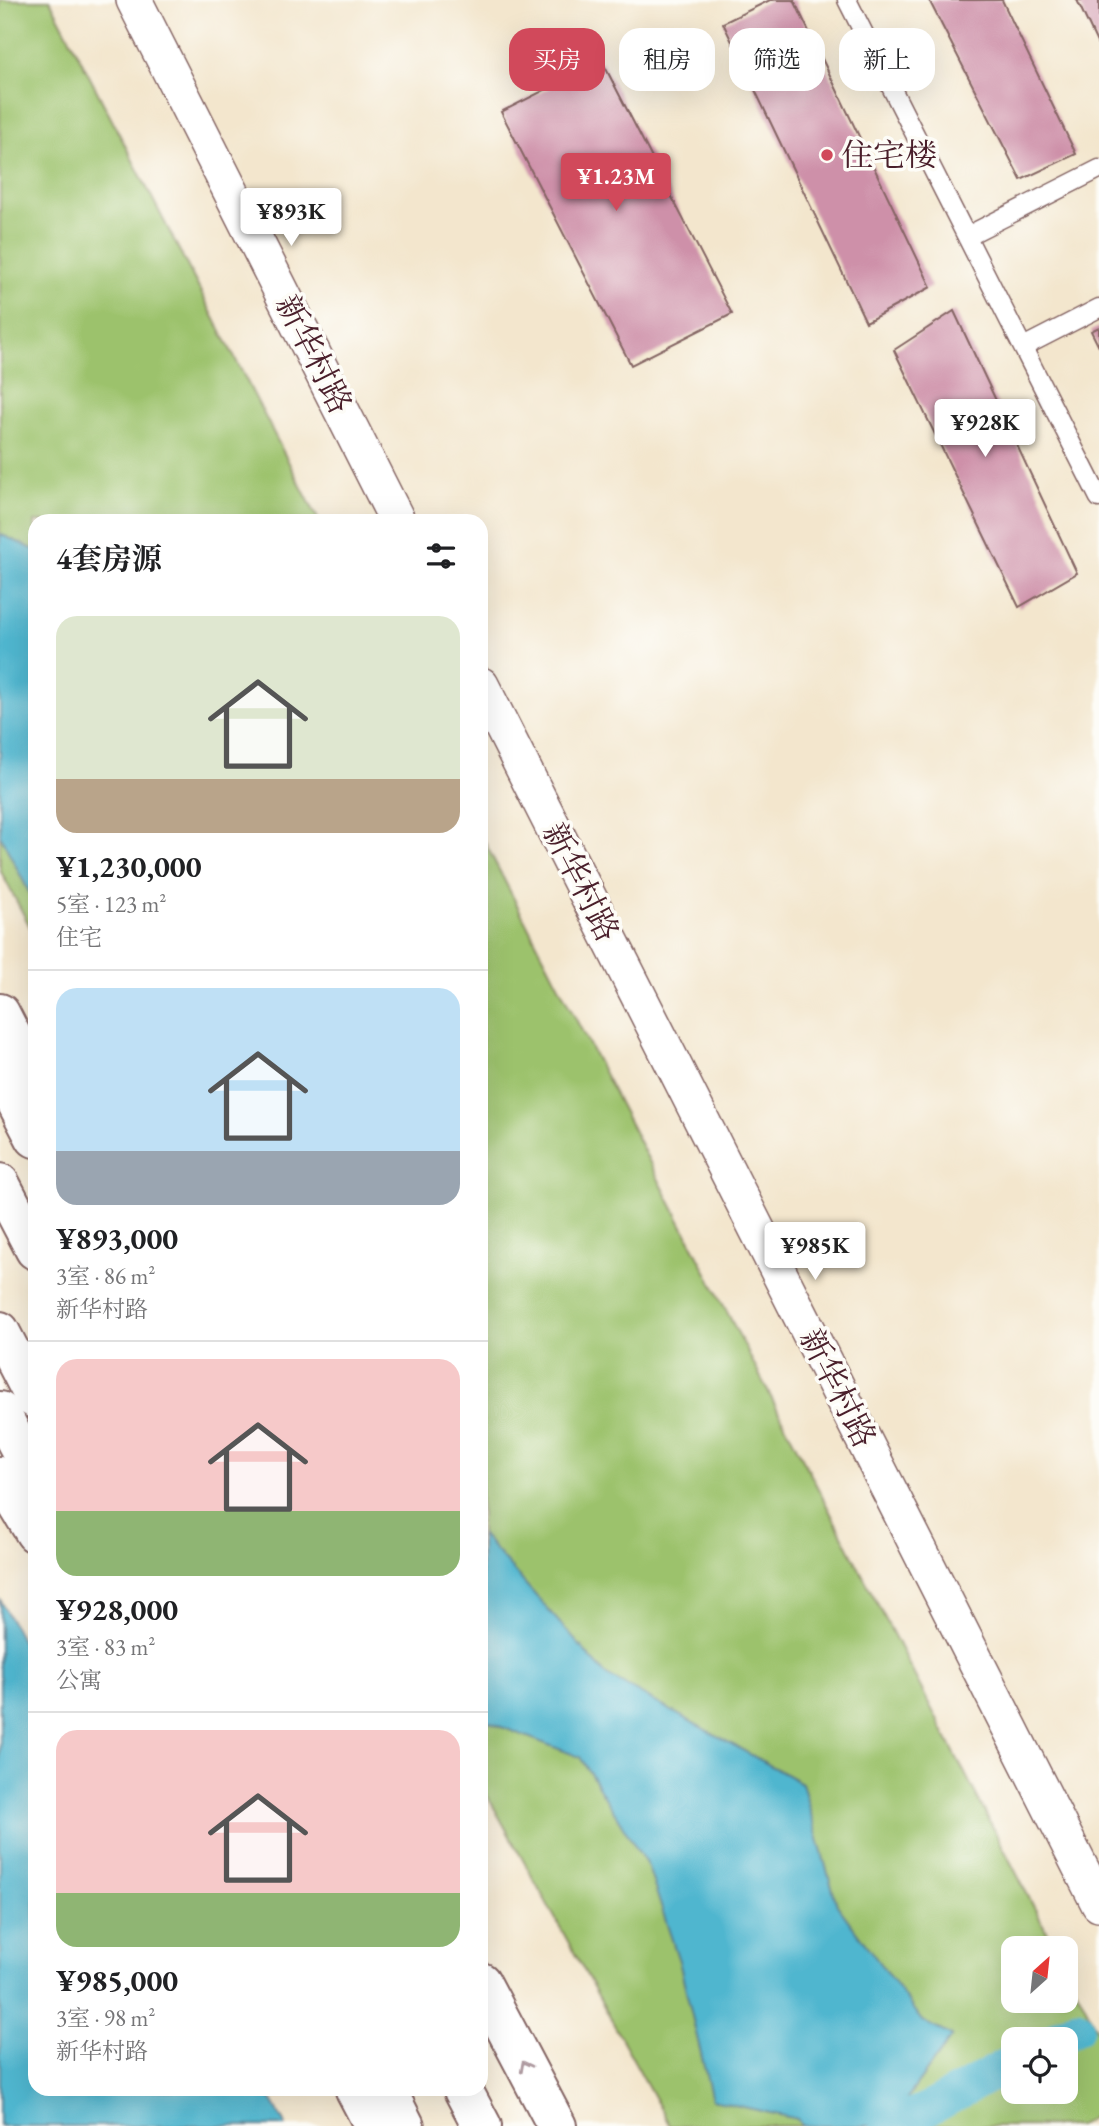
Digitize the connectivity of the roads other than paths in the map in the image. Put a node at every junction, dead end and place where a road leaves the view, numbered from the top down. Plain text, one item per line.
1 (134, 0) edge
2 (847, 0) edge
3 (1099, 169) edge
4 (967, 236) junction
5 (1099, 308) edge
6 (1023, 347) junction
7 (1099, 498) edge
8 (394, 514) edge
9 (488, 699) edge
10 (0, 1013) edge
11 (28, 1067) edge
12 (0, 1072) edge
13 (28, 1125) edge
14 (0, 1183) edge
15 (28, 1237) edge
16 (0, 1331) edge
17 (28, 1385) edge
18 (0, 1411) edge
19 (28, 1465) edge
20 (0, 1476) edge
21 (28, 1522) edge
22 (1099, 1904) edge
23 (488, 1995) edge
24 (358, 2096) edge
25 (390, 2096) edge
26 (466, 2096) edge
27 (374, 2126) edge
28 (405, 2126) edge
29 (482, 2126) edge
30 (557, 2126) edge

1 - 8 street, 新华村路
2 - 4 lane
3 - 4 lane
4 - 6 lane
5 - 6 lane
6 - 7 lane
9 - 22 street, 新华村路
10 - 11 main road
12 - 13 main road
14 - 15 main road
16 - 17 main road
18 - 19 main road
20 - 21 main road
30 -> 23 main road
24 - 27 main road
25 - 28 main road
26 - 29 main road

